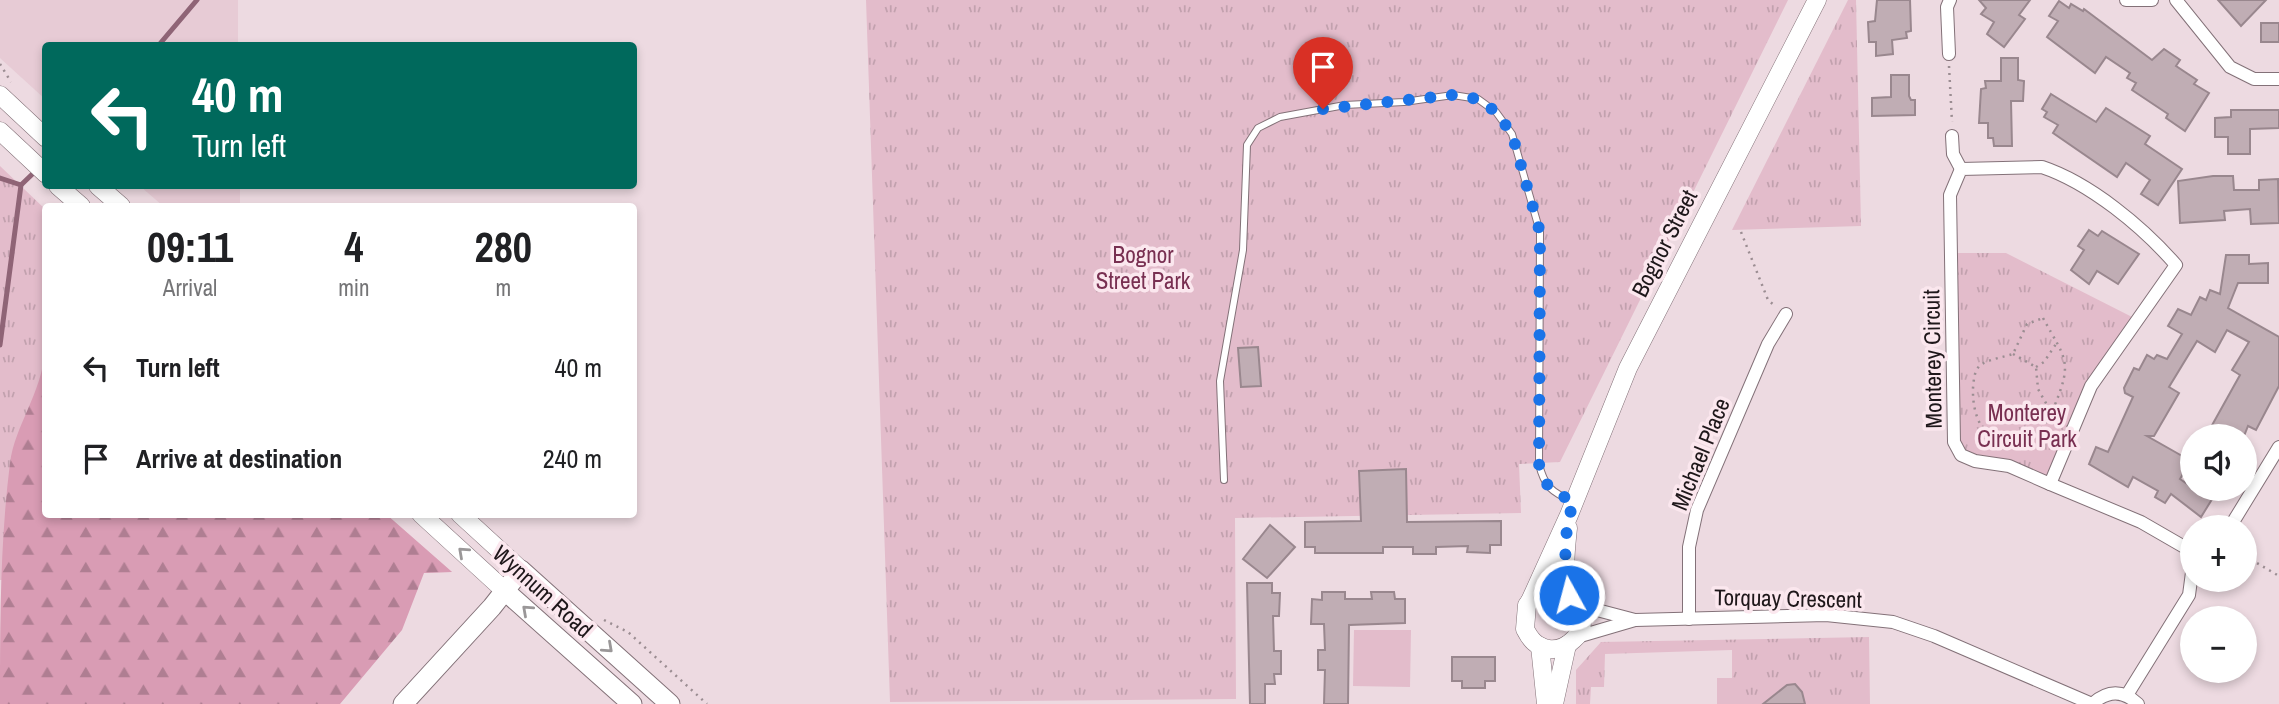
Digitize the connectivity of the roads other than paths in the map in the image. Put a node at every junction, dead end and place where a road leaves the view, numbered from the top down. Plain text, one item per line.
1 (1817, 0) edge
2 (1950, 0) edge
3 (2126, 0) edge
4 (2152, 0) edge
5 (2176, 0) edge
6 (1949, 54) road end
7 (2279, 79) edge
8 (9, 93) edge
9 (0, 131) edge
10 (42, 134) edge
11 (1952, 136) road end
12 (1961, 169) junction
13 (42, 170) edge
14 (62, 189) edge
15 (101, 189) edge
16 (78, 203) edge
17 (118, 203) edge
18 (1786, 314) road end
19 (2279, 447) edge
20 (1224, 480) dead end
21 (2050, 484) junction
22 (1572, 508) junction
23 (2237, 515) edge
24 (425, 518) edge
25 (464, 518) edge
26 (2180, 544) edge
27 (521, 570) junction
28 (505, 590) junction
29 (2189, 592) edge
30 (1574, 600) junction
31 (1530, 601) junction
32 (1689, 619) junction
33 (1635, 620) junction
34 (1572, 641) junction
35 (1540, 646) junction
36 (2127, 695) junction
37 (403, 704) edge
38 (632, 704) edge
39 (670, 704) edge
40 (1546, 704) edge
41 (1554, 704) edge
42 (2092, 704) edge
43 (2138, 704) edge

1 - 22 street, Bognor Street
2 - 6 street
3 - 4 street
5 - 7 street
8 - 10 street
9 - 13 street
11 - 12 street
12 - 21 street, Monterey Circuit
12 - 21 street
14 - 16 street
15 - 17 street
18 - 32 street, Michael Place
19 - 23 street
20 - 22 lane
21 - 26 street, Monterey Circuit
22 - 30 street, Bognor Street
22 - 31 street, Bognor Street
28 -> 24 street, Wynnum Road
25 - 27 street, Wynnum Road
27 - 28 main road
27 -> 39 main road, Wynnum Road
28 - 37 main road
38 -> 28 main road, Wynnum Road
29 - 36 street
30 - 31 street
30 - 33 street, Torquay Crescent
30 - 34 street, Bognor Street
31 - 35 street, Bognor Street
32 - 33 street, Torquay Crescent
32 - 42 street, Torquay Crescent
33 - 34 street, Torquay Crescent
34 - 35 street
34 - 41 street, Bognor Street
35 - 40 street, Bognor Street
36 - 42 street, Torquay Crescent
36 - 43 street

